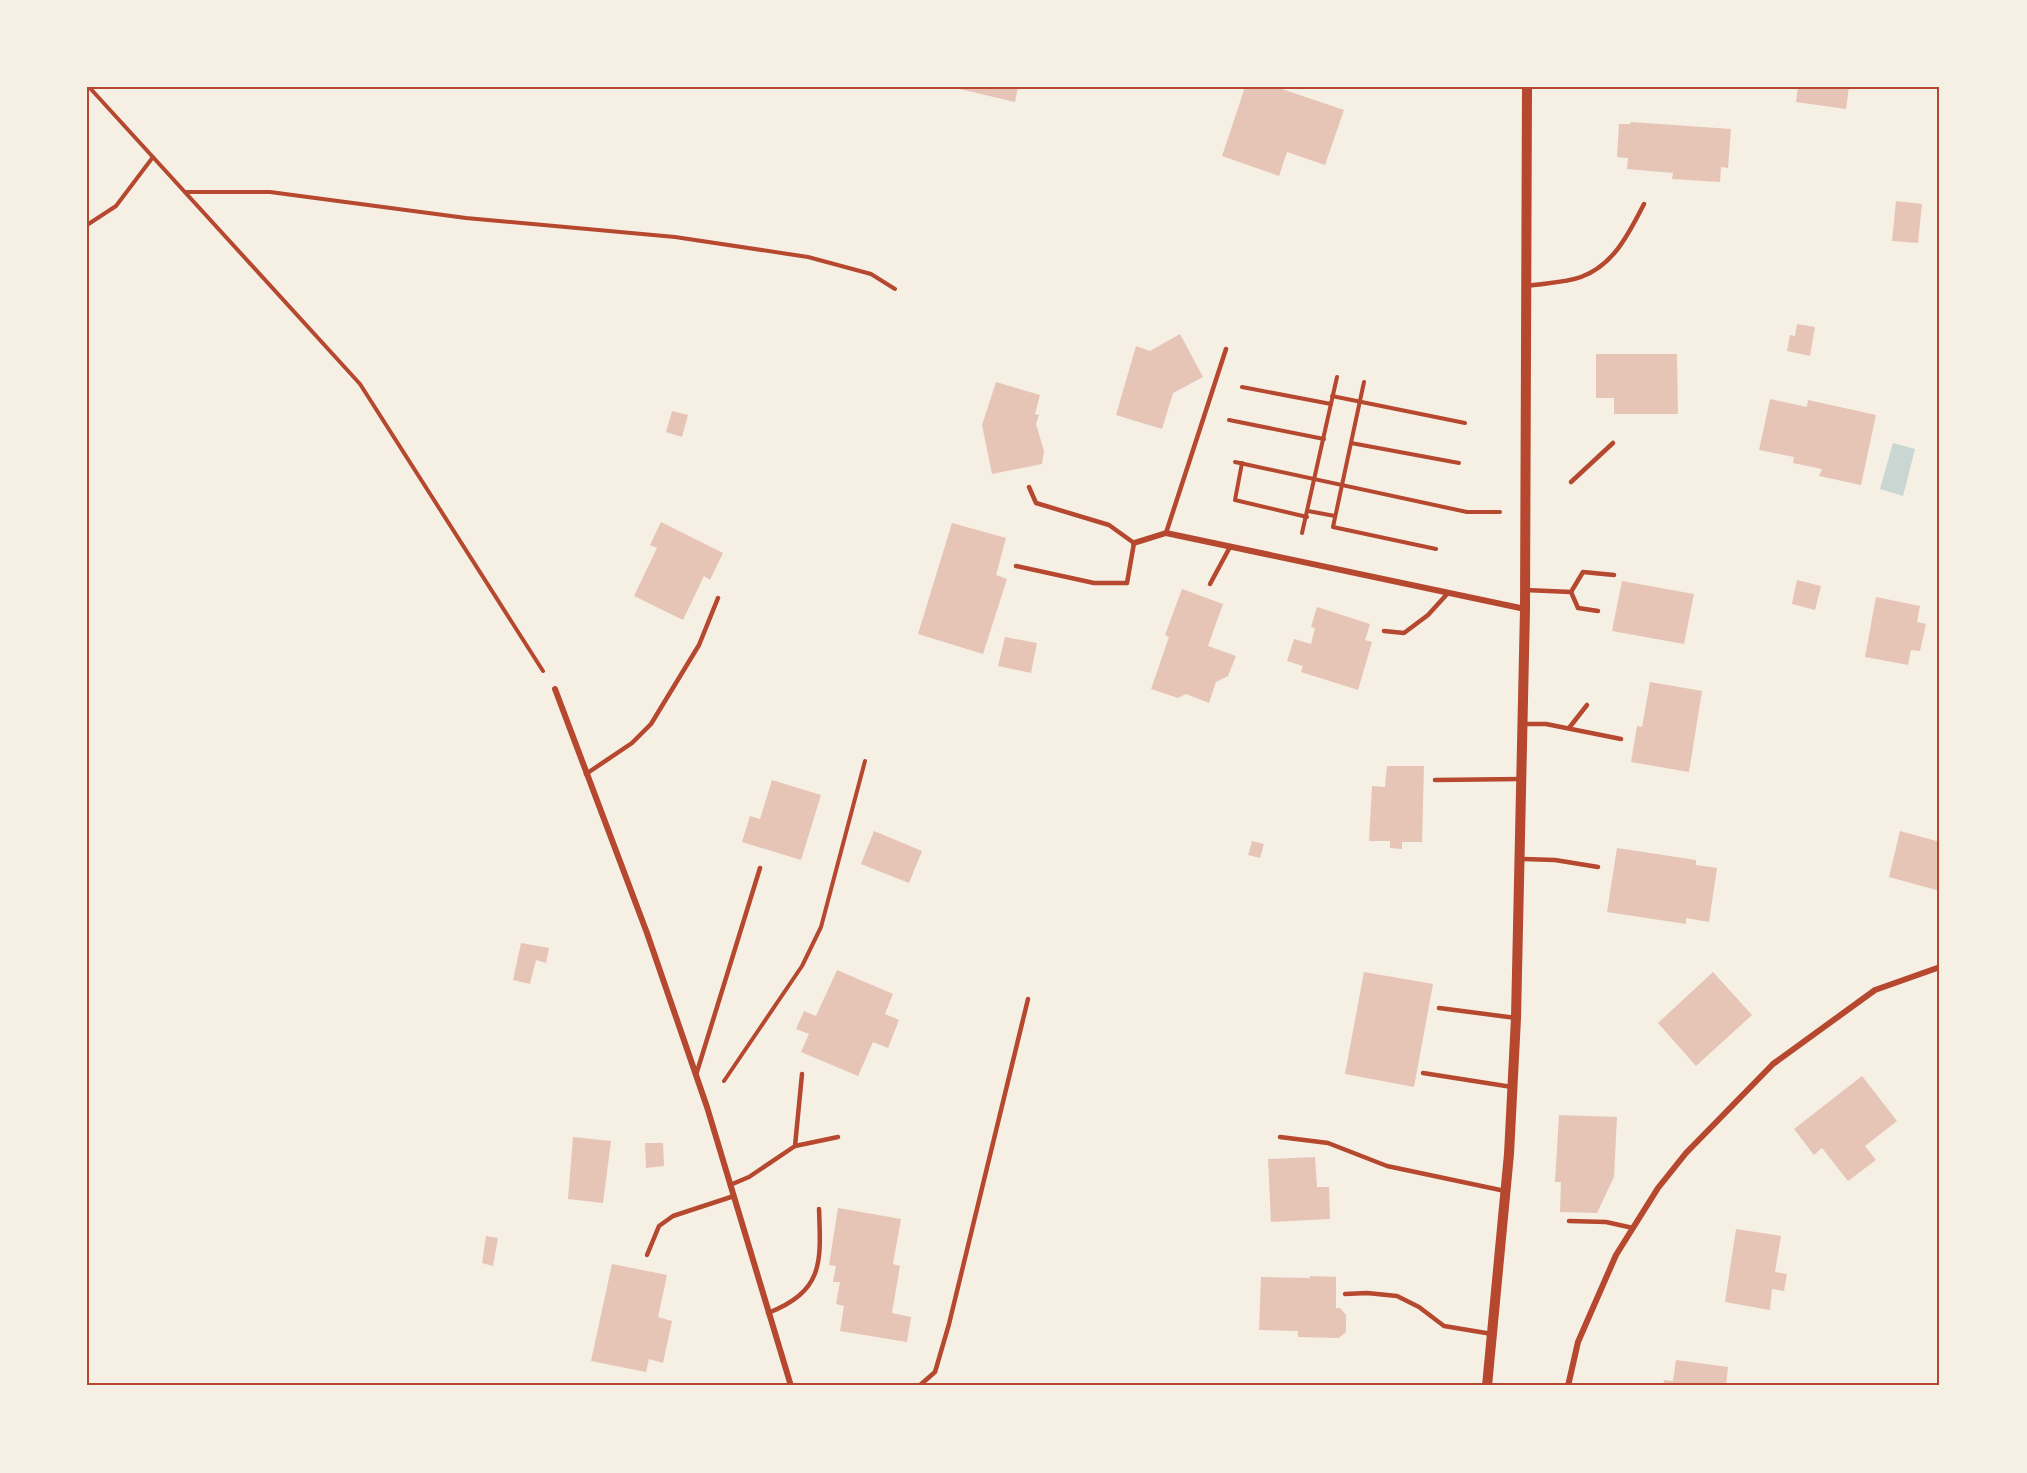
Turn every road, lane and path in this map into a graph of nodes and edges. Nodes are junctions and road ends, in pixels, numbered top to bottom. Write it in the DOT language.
graph roads {
  1 [pos="89,87"];
  2 [pos="1527,87"];
  3 [pos="153,157"];
  4 [pos="184,192"];
  5 [pos="1644,204"];
  6 [pos="87,225"];
  7 [pos="1526,286"];
  8 [pos="895,289"];
  9 [pos="1226,350"];
  10 [pos="1337,377"];
  11 [pos="1364,382"];
  12 [pos="1242,387"];
  13 [pos="1332,396"];
  14 [pos="1359,402"];
  15 [pos="1331,404"];
  16 [pos="1229,420"];
  17 [pos="1465,423"];
  18 [pos="1324,440"];
  19 [pos="1350,443"];
  20 [pos="1613,443"];
  21 [pos="1235,462"];
  22 [pos="1242,463"];
  23 [pos="1459,463"];
  24 [pos="1316,478"];
  25 [pos="1571,482"];
  26 [pos="1342,484"];
  27 [pos="1029,487"];
  28 [pos="1308,512"];
  29 [pos="1503,512"];
  30 [pos="1335,516"];
  31 [pos="1306,518"];
  32 [pos="1166,533"];
  33 [pos="1302,533"];
  34 [pos="1134,543"];
  35 [pos="1230,547"];
  36 [pos="1436,549"];
  37 [pos="1016,566"];
  38 [pos="1614,575"];
  39 [pos="1209,584"];
  40 [pos="1525,590"];
  41 [pos="1571,592"];
  42 [pos="1448,593"];
  43 [pos="718,598"];
  44 [pos="1526,609"];
  45 [pos="1598,610"];
  46 [pos="1383,630"];
  47 [pos="555,689"];
  48 [pos="1587,705"];
  49 [pos="1523,724"];
  50 [pos="1569,728"];
  51 [pos="1621,739"];
  52 [pos="865,761"];
  53 [pos="586,774"];
  54 [pos="1521,779"];
  55 [pos="1435,780"];
  56 [pos="1520,859"];
  57 [pos="1598,867"];
  58 [pos="760,868"];
  59 [pos="1940,967"];
  60 [pos="1028,999"];
  61 [pos="1439,1008"];
  62 [pos="1516,1018"];
  63 [pos="1423,1073"];
  64 [pos="802,1074"];
  65 [pos="696,1075"];
  66 [pos="1512,1087"];
  67 [pos="706,1107"];
  68 [pos="838,1137"];
  69 [pos="1280,1137"];
  70 [pos="795,1146"];
  71 [pos="730,1185"];
  72 [pos="1505,1191"];
  73 [pos="734,1196"];
  74 [pos="819,1209"];
  75 [pos="1569,1221"];
  76 [pos="1633,1228"];
  77 [pos="647,1255"];
  78 [pos="1346,1294"];
  79 [pos="768,1312"];
  80 [pos="1492,1334"];
  81 [pos="791,1386"];
  82 [pos="919,1386"];
  83 [pos="1487,1386"];
  84 [pos="1568,1386"];
  1 -- 3 [label="path"];
  2 -- 7 [label="street"];
  3 -- 4 [label="path"];
  3 -- 6 [label="path"];
  4 -- 8 [label="path"];
  4 -- 47 [label="path"];
  5 -- 7 [label="lane"];
  7 -- 40 [label="street"];
  9 -- 32 [label="lane"];
  10 -- 13 [label="path"];
  11 -- 14 [label="path"];
  12 -- 15 [label="path"];
  13 -- 14 [label="path"];
  13 -- 15 [label="path"];
  14 -- 17 [label="path"];
  14 -- 19 [label="path"];
  15 -- 18 [label="path"];
  16 -- 18 [label="path"];
  18 -- 24 [label="path"];
  19 -- 23 [label="path"];
  19 -- 26 [label="path"];
  20 -- 25 [label="lane"];
  21 -- 22 [label="path"];
  22 -- 24 [label="path"];
  22 -- 31 [label="path"];
  24 -- 26 [label="path"];
  24 -- 28 [label="path"];
  26 -- 29 [label="path"];
  26 -- 30 [label="path"];
  27 -- 34 [label="lane"];
  28 -- 30 [label="path"];
  28 -- 31 [label="path"];
  30 -- 36 [label="path"];
  31 -- 33 [label="path"];
  32 -- 34 [label="street"];
  32 -- 35 [label="street"];
  34 -- 37 [label="lane"];
  35 -- 39 [label="lane"];
  35 -- 42 [label="street"];
  38 -- 41 [label="lane"];
  40 -- 41 [label="lane"];
  40 -- 44 [label="street"];
  41 -- 45 [label="lane"];
  42 -- 44 [label="street"];
  42 -- 46 [label="lane"];
  43 -- 53 [label="lane"];
  44 -- 49 [label="street"];
  47 -- 53 [label="street"];
  48 -- 50 [label="lane"];
  49 -- 50 [label="lane"];
  49 -- 54 [label="street"];
  50 -- 51 [label="lane"];
  52 -- 67 [label="path"];
  53 -- 65 [label="street"];
  54 -- 55 [label="lane"];
  54 -- 56 [label="street"];
  56 -- 57 [label="lane"];
  56 -- 62 [label="street"];
  58 -- 65 [label="lane"];
  59 -- 76 [label="street"];
  60 -- 82 [label="lane"];
  61 -- 62 [label="lane"];
  62 -- 66 [label="street"];
  63 -- 66 [label="lane"];
  64 -- 70 [label="lane"];
  65 -- 67 [label="street"];
  66 -- 72 [label="street"];
  67 -- 71 [label="street"];
  68 -- 70 [label="lane"];
  69 -- 72 [label="lane"];
  70 -- 71 [label="lane"];
  71 -- 73 [label="street"];
  72 -- 80 [label="street"];
  73 -- 77 [label="lane"];
  73 -- 79 [label="street"];
  74 -- 79 [label="lane"];
  75 -- 76 [label="lane"];
  76 -- 84 [label="street"];
  78 -- 80 [label="lane"];
  79 -- 81 [label="street"];
  80 -- 83 [label="street"];
}
